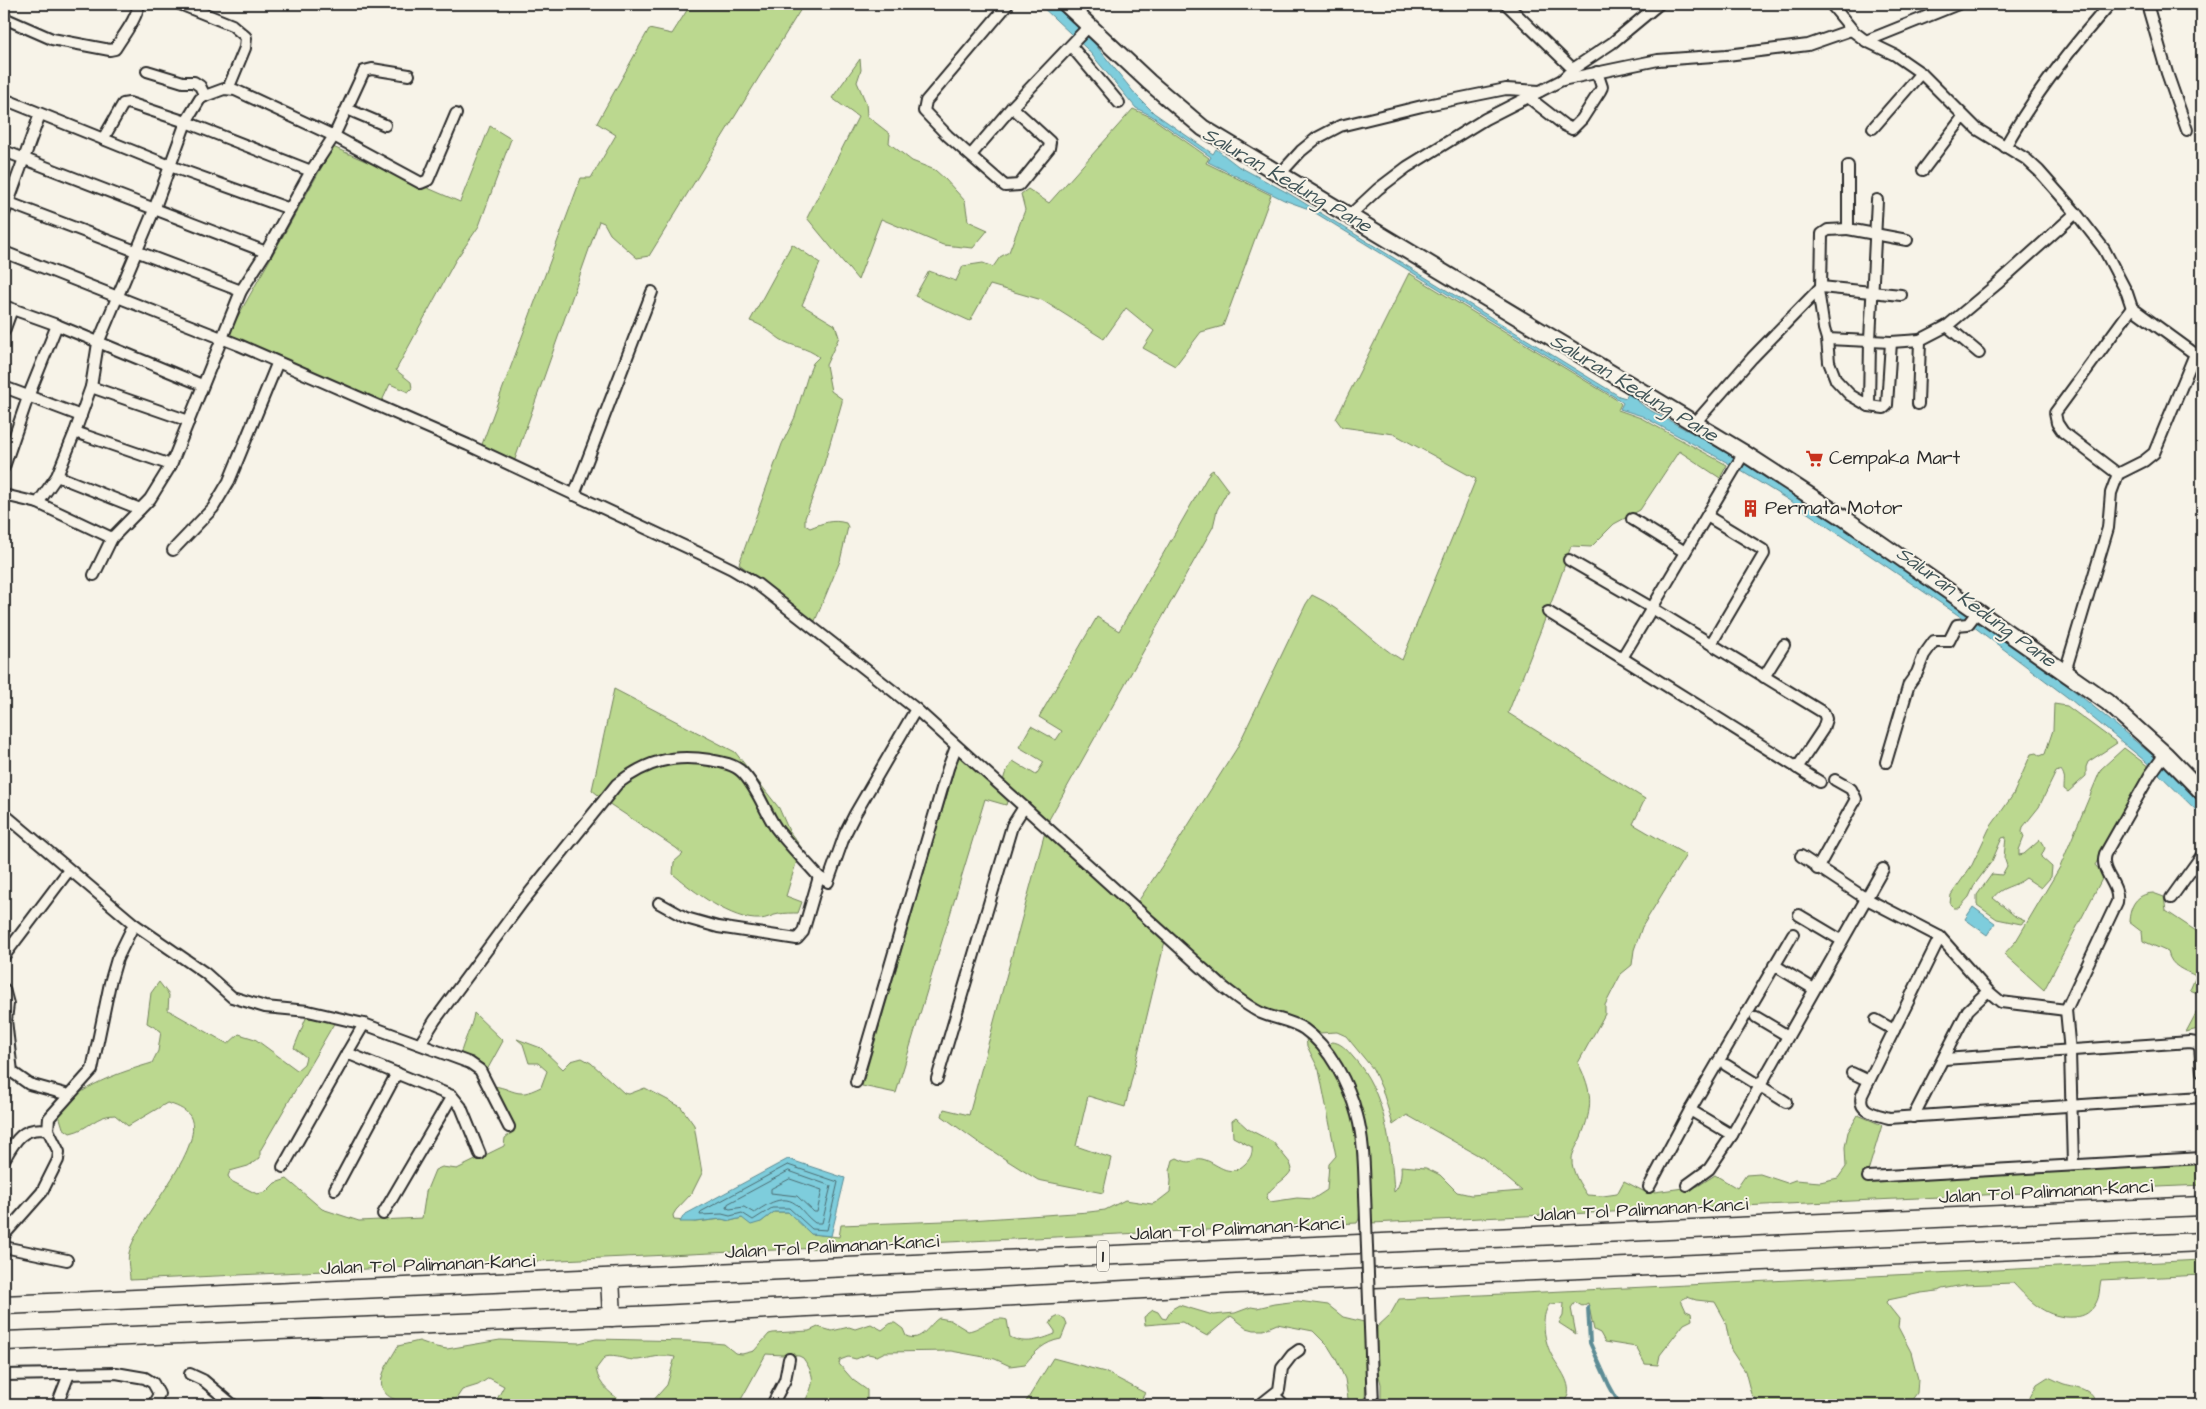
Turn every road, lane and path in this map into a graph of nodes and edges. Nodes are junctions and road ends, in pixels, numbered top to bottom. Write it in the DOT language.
graph roads {
  1 [pos="140,4"];
  2 [pos="180,4"];
  3 [pos="1008,4"];
  4 [pos="1066,4"];
  5 [pos="1506,4"];
  6 [pos="1831,4"];
  7 [pos="1958,4"];
  8 [pos="2110,4"];
  9 [pos="2147,4"];
  10 [pos="1652,6"];
  11 [pos="4,18"];
  12 [pos="1088,28"];
  13 [pos="1852,31"];
  14 [pos="1864,40"];
  15 [pos="1073,44"];
  16 [pos="1573,69"];
  17 [pos="147,71"];
  18 [pos="1596,72"];
  19 [pos="1921,73"];
  20 [pos="409,76"];
  21 [pos="1562,80"];
  22 [pos="228,89"];
  23 [pos="1541,91"];
  24 [pos="205,96"];
  25 [pos="1528,97"];
  26 [pos="4,99"];
  27 [pos="1119,103"];
  28 [pos="1012,108"];
  29 [pos="347,109"];
  30 [pos="40,114"];
  31 [pos="456,114"];
  32 [pos="1963,117"];
  33 [pos="186,122"];
  34 [pos="386,125"];
  35 [pos="1873,128"];
  36 [pos="2187,130"];
  37 [pos="334,136"];
  38 [pos="103,139"];
  39 [pos="2005,147"];
  40 [pos="4,151"];
  41 [pos="971,155"];
  42 [pos="24,159"];
  43 [pos="170,166"];
  44 [pos="1848,166"];
  45 [pos="311,170"];
  46 [pos="1923,170"];
  47 [pos="1280,174"];
  48 [pos="1877,200"];
  49 [pos="6,202"];
  50 [pos="290,209"];
  51 [pos="154,210"];
  52 [pos="2076,212"];
  53 [pos="4,214"];
  54 [pos="1349,216"];
  55 [pos="1848,229"];
  56 [pos="1876,236"];
  57 [pos="1907,240"];
  58 [pos="4,252"];
  59 [pos="136,252"];
  60 [pos="266,252"];
  61 [pos="1820,289"];
  62 [pos="241,291"];
  63 [pos="652,292"];
  64 [pos="1873,293"];
  65 [pos="1901,295"];
  66 [pos="117,298"];
  67 [pos="8,308"];
  68 [pos="2132,308"];
  69 [pos="57,325"];
  70 [pos="1947,326"];
  71 [pos="4,331"];
  72 [pos="222,339"];
  73 [pos="1827,339"];
  74 [pos="1870,340"];
  75 [pos="1920,340"];
  76 [pos="1891,342"];
  77 [pos="98,343"];
  78 [pos="1979,353"];
  79 [pos="2198,356"];
  80 [pos="277,364"];
  81 [pos="202,385"];
  82 [pos="4,387"];
  83 [pos="91,387"];
  84 [pos="28,397"];
  85 [pos="1918,404"];
  86 [pos="1869,406"];
  87 [pos="80,416"];
  88 [pos="189,421"];
  89 [pos="1694,423"];
  90 [pos="75,432"];
  91 [pos="1742,456"];
  92 [pos="171,465"];
  93 [pos="4,468"];
  94 [pos="2118,474"];
  95 [pos="57,476"];
  96 [pos="4,495"];
  97 [pos="574,495"];
  98 [pos="38,503"];
  99 [pos="140,509"];
  100 [pos="1707,516"];
  101 [pos="1632,519"];
  102 [pos="112,538"];
  103 [pos="173,550"];
  104 [pos="1685,552"];
  105 [pos="1569,560"];
  106 [pos="94,575"];
  107 [pos="1652,608"];
  108 [pos="1548,612"];
  109 [pos="1976,613"];
  110 [pos="1711,644"];
  111 [pos="1784,645"];
  112 [pos="1622,658"];
  113 [pos="2065,672"];
  114 [pos="1764,677"];
  115 [pos="916,709"];
  116 [pos="956,746"];
  117 [pos="2163,758"];
  118 [pos="1886,762"];
  119 [pos="1797,768"];
  120 [pos="1835,780"];
  121 [pos="1820,782"];
  122 [pos="2202,792"];
  123 [pos="1024,807"];
  124 [pos="4,814"];
  125 [pos="2202,855"];
  126 [pos="1801,856"];
  127 [pos="1817,868"];
  128 [pos="1883,869"];
  129 [pos="69,870"];
  130 [pos="819,877"];
  131 [pos="1865,898"];
  132 [pos="2171,898"];
  133 [pos="659,904"];
  134 [pos="1799,915"];
  135 [pos="134,924"];
  136 [pos="1793,934"];
  137 [pos="1940,937"];
  138 [pos="1841,940"];
  139 [pos="4,956"];
  140 [pos="1774,965"];
  141 [pos="4,989"];
  142 [pos="1814,990"];
  143 [pos="1988,991"];
  144 [pos="2066,1010"];
  145 [pos="1756,1016"];
  146 [pos="1876,1020"];
  147 [pos="364,1024"];
  148 [pos="1894,1030"];
  149 [pos="1788,1036"];
  150 [pos="420,1044"];
  151 [pos="2070,1052"];
  152 [pos="347,1053"];
  153 [pos="1944,1059"];
  154 [pos="1726,1065"];
  155 [pos="2202,1072"];
  156 [pos="397,1073"];
  157 [pos="1852,1073"];
  158 [pos="937,1079"];
  159 [pos="1869,1081"];
  160 [pos="856,1082"];
  161 [pos="1760,1086"];
  162 [pos="69,1094"];
  163 [pos="452,1096"];
  164 [pos="2202,1098"];
  165 [pos="1786,1102"];
  166 [pos="2070,1106"];
  167 [pos="1690,1110"];
  168 [pos="1912,1117"];
  169 [pos="509,1127"];
  170 [pos="48,1130"];
  171 [pos="1732,1135"];
  172 [pos="480,1154"];
  173 [pos="2202,1158"];
  174 [pos="4,1160"];
  175 [pos="2073,1164"];
  176 [pos="283,1167"];
  177 [pos="1868,1177"];
  178 [pos="1687,1184"];
  179 [pos="1649,1187"];
  180 [pos="335,1189"];
  181 [pos="2202,1206"];
  182 [pos="383,1214"];
  183 [pos="4,1235"];
  184 [pos="2202,1242"];
  185 [pos="4,1246"];
  186 [pos="67,1260"];
  187 [pos="610,1278"];
  188 [pos="4,1305"];
  189 [pos="612,1317"];
  190 [pos="4,1341"];
  191 [pos="1299,1350"];
  192 [pos="789,1359"];
  193 [pos="4,1374"];
  194 [pos="69,1374"];
  195 [pos="190,1374"];
  196 [pos="1274,1395"];
  197 [pos="57,1405"];
  198 [pos="154,1405"];
  199 [pos="233,1405"];
  200 [pos="310,1405"];
  201 [pos="320,1405"];
  202 [pos="772,1405"];
  203 [pos="1260,1405"];
  204 [pos="1284,1405"];
  205 [pos="1373,1405"];
  1 -- 11 [label="street"];
  2 -- 22 [label="street"];
  3 -- 41 [label="street"];
  4 -- 12 [label="main road"];
  5 -- 16 [label="street"];
  6 -- 13 [label="street"];
  7 -- 14 [label="street"];
  8 -- 39 [label="street"];
  9 -- 36 [label="street"];
  10 -- 16 [label="street"];
  12 -- 15 [label="street"];
  12 -- 47 [label="main road"];
  13 -- 14 [label="street"];
  13 -- 18 [label="street"];
  14 -- 19 [label="street"];
  15 -- 27 [label="street"];
  15 -- 28 [label="street"];
  16 -- 21 [label="street"];
  17 -- 24 [label="street"];
  18 -- 21 [label="street"];
  18 -- 25 [label="street"];
  19 -- 32 [label="street"];
  19 -- 35 [label="street"];
  20 -- 29 [label="street"];
  21 -- 23 [label="street"];
  22 -- 24 [label="street"];
  22 -- 37 [label="street"];
  23 -- 25 [label="street"];
  23 -- 47 [label="street"];
  24 -- 33 [label="street"];
  25 -- 54 [label="street"];
  26 -- 30 [label="street"];
  28 -- 41 [label="street"];
  28 -- 41 [label="street"];
  29 -- 34 [label="street"];
  29 -- 37 [label="street"];
  30 -- 38 [label="street"];
  30 -- 42 [label="street"];
  31 -- 37 [label="street"];
  32 -- 39 [label="street"];
  32 -- 46 [label="street"];
  33 -- 38 [label="street"];
  33 -- 43 [label="street"];
  33 -- 45 [label="street"];
  37 -- 45 [label="street"];
  38 -- 43 [label="street"];
  39 -- 52 [label="street"];
  40 -- 42 [label="street"];
  42 -- 49 [label="street"];
  42 -- 51 [label="street"];
  43 -- 50 [label="street"];
  43 -- 51 [label="street"];
  44 -- 55 [label="street"];
  45 -- 50 [label="street"];
  47 -- 54 [label="main road"];
  48 -- 56 [label="street"];
  49 -- 53 [label="street"];
  49 -- 59 [label="street"];
  50 -- 60 [label="street"];
  51 -- 59 [label="street"];
  51 -- 60 [label="street"];
  52 -- 68 [label="street"];
  52 -- 70 [label="street"];
  54 -- 89 [label="main road"];
  55 -- 56 [label="street"];
  55 -- 61 [label="street"];
  56 -- 57 [label="street"];
  56 -- 64 [label="street"];
  58 -- 66 [label="street"];
  59 -- 62 [label="street"];
  59 -- 66 [label="street"];
  60 -- 62 [label="street"];
  61 -- 64 [label="street"];
  61 -- 73 [label="street"];
  61 -- 89 [label="street"];
  62 -- 72 [label="street"];
  63 -- 97 [label="street"];
  64 -- 65 [label="street"];
  64 -- 74 [label="street"];
  66 -- 72 [label="street"];
  66 -- 77 [label="street"];
  67 -- 69 [label="street"];
  67 -- 71 [label="street"];
  68 -- 79 [label="street"];
  68 -- 94 [label="street"];
  69 -- 77 [label="street"];
  69 -- 84 [label="street"];
  70 -- 75 [label="street"];
  70 -- 78 [label="street"];
  72 -- 80 [label="street"];
  72 -- 81 [label="street"];
  73 -- 74 [label="street"];
  73 -- 86 [label="street"];
  74 -- 76 [label="street"];
  74 -- 86 [label="street"];
  75 -- 76 [label="street"];
  75 -- 85 [label="street"];
  76 -- 86 [label="street"];
  77 -- 81 [label="street"];
  77 -- 83 [label="street"];
  79 -- 94 [label="street"];
  80 -- 97 [label="street"];
  80 -- 103 [label="street"];
  81 -- 88 [label="street"];
  82 -- 84 [label="street"];
  83 -- 87 [label="street"];
  83 -- 88 [label="street"];
  84 -- 87 [label="street"];
  84 -- 93 [label="street"];
  87 -- 90 [label="street"];
  88 -- 92 [label="street"];
  89 -- 91 [label="main road"];
  90 -- 92 [label="street"];
  90 -- 95 [label="street"];
  91 -- 100 [label="street"];
  91 -- 109 [label="main road"];
  92 -- 99 [label="street"];
  94 -- 113 [label="street"];
  95 -- 98 [label="street"];
  95 -- 99 [label="street"];
  96 -- 98 [label="street"];
  97 -- 115 [label="street"];
  98 -- 102 [label="street"];
  99 -- 102 [label="street"];
  100 -- 104 [label="street"];
  100 -- 110 [label="street"];
  101 -- 104 [label="street"];
  102 -- 106 [label="street"];
  104 -- 107 [label="street"];
  105 -- 107 [label="street"];
  107 -- 110 [label="street"];
  107 -- 112 [label="street"];
  108 -- 112 [label="street"];
  109 -- 113 [label="main road"];
  109 -- 118 [label="street"];
  110 -- 114 [label="street"];
  111 -- 114 [label="street"];
  112 -- 119 [label="street"];
  113 -- 117 [label="main road"];
  114 -- 119 [label="street"];
  115 -- 116 [label="street"];
  115 -- 130 [label="street"];
  116 -- 123 [label="street"];
  116 -- 160 [label="street"];
  117 -- 122 [label="main road"];
  117 -- 144 [label="street"];
  119 -- 121 [label="street"];
  120 -- 127 [label="street"];
  123 -- 158 [label="street"];
  123 -- 205 [label="street, bridge"];
  124 -- 129 [label="street"];
  125 -- 132 [label="street"];
  126 -- 127 [label="street"];
  127 -- 131 [label="street"];
  128 -- 131 [label="street"];
  129 -- 135 [label="street"];
  129 -- 139 [label="street"];
  130 -- 133 [label="street"];
  130 -- 150 [label="street"];
  131 -- 137 [label="street"];
  131 -- 138 [label="street"];
  134 -- 138 [label="street"];
  135 -- 147 [label="street"];
  135 -- 162 [label="street"];
  136 -- 140 [label="street"];
  137 -- 143 [label="street"];
  137 -- 148 [label="street"];
  138 -- 142 [label="street"];
  140 -- 142 [label="street"];
  140 -- 167 [label="street"];
  141 -- 162 [label="street"];
  142 -- 149 [label="street"];
  143 -- 144 [label="street"];
  143 -- 153 [label="street"];
  144 -- 151 [label="street"];
  145 -- 149 [label="street"];
  146 -- 148 [label="street"];
  147 -- 150 [label="street"];
  147 -- 152 [label="street"];
  148 -- 159 [label="street"];
  149 -- 161 [label="street"];
  150 -- 169 [label="street"];
  151 -- 153 [label="street"];
  151 -- 155 [label="street"];
  151 -- 166 [label="street"];
  152 -- 156 [label="street"];
  152 -- 176 [label="street"];
  153 -- 168 [label="street"];
  154 -- 161 [label="street"];
  156 -- 163 [label="street"];
  156 -- 180 [label="street"];
  157 -- 159 [label="street"];
  159 -- 168 [label="street"];
  161 -- 165 [label="street"];
  161 -- 171 [label="street"];
  162 -- 170 [label="street"];
  163 -- 172 [label="street"];
  163 -- 182 [label="street"];
  164 -- 166 [label="street"];
  166 -- 168 [label="street"];
  166 -- 175 [label="street"];
  167 -- 171 [label="street"];
  167 -- 179 [label="street"];
  170 -- 174 [label="street"];
  170 -- 183 [label="street"];
  171 -- 178 [label="street"];
  173 -- 175 [label="street"];
  175 -- 177 [label="street"];
  181 -- 187 [label="highway, Jalan Tol Palimanan–Kanci / 1"];
  184 -- 189 [label="highway, 1"];
  185 -- 186 [label="street"];
  187 -- 188 [label="highway, Jalan Tol Palimanan–Kanci / 1"];
  187 -- 189 [label="highway"];
  189 -- 190 [label="highway, 1"];
  191 -- 196 [label="street"];
  192 -- 202 [label="street"];
  193 -- 194 [label="street"];
  194 -- 197 [label="street"];
  194 -- 198 [label="street"];
  195 -- 199 [label="street"];
  196 -- 203 [label="street"];
  196 -- 204 [label="street"];
  200 -- 201 [label="street"];
}
